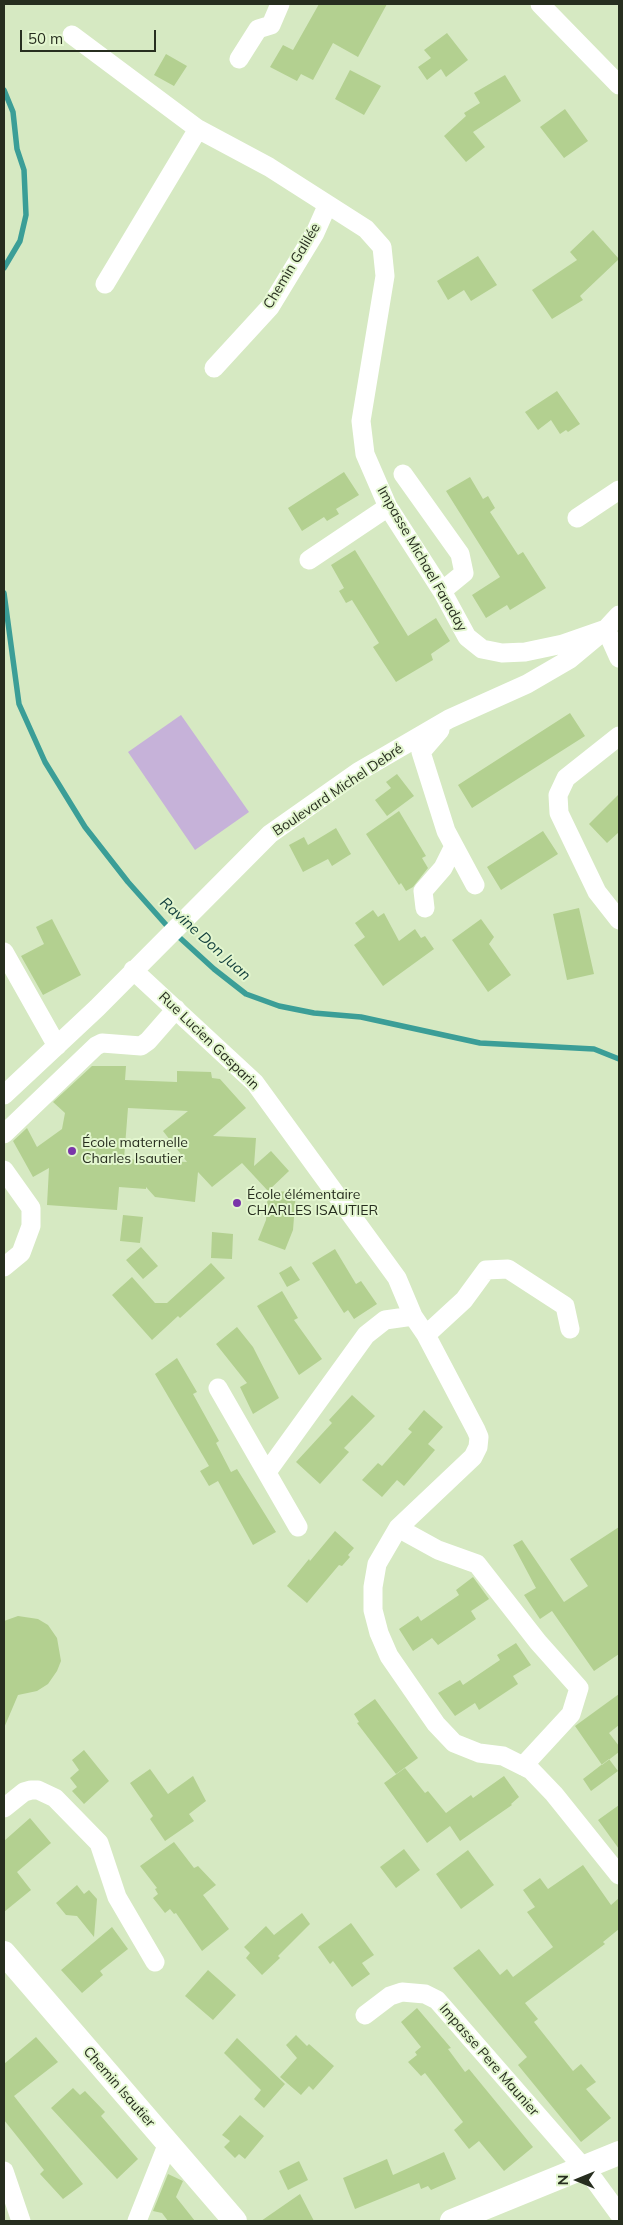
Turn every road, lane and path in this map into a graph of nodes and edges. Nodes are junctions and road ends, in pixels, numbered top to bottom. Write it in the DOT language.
graph roads {
  1 [pos="280,4"];
  2 [pos="540,4"];
  3 [pos="72,35"];
  4 [pos="239,59"];
  5 [pos="619,85"];
  6 [pos="198,129"];
  7 [pos="327,206"];
  8 [pos="105,284"];
  9 [pos="214,368"];
  10 [pos="403,474"];
  11 [pos="619,490"];
  12 [pos="388,507"];
  13 [pos="577,518"];
  14 [pos="309,560"];
  15 [pos="442,591"];
  16 [pos="619,615"];
  17 [pos="606,629"];
  18 [pos="619,658"];
  19 [pos="449,719"];
  20 [pos="619,736"];
  21 [pos="454,846"];
  22 [pos="475,886"];
  23 [pos="425,908"];
  24 [pos="619,920"];
  25 [pos="4,952"];
  26 [pos="133,970"];
  27 [pos="176,1009"];
  28 [pos="57,1046"];
  29 [pos="4,1095"];
  30 [pos="4,1134"];
  31 [pos="4,1170"];
  32 [pos="4,1267"];
  33 [pos="413,1316"];
  34 [pos="570,1329"];
  35 [pos="426,1335"];
  36 [pos="218,1388"];
  37 [pos="266,1472"];
  38 [pos="298,1527"];
  39 [pos="398,1528"];
  40 [pos="523,1766"];
  41 [pos="4,1808"];
  42 [pos="619,1875"];
  43 [pos="4,1953"];
  44 [pos="155,1962"];
  45 [pos="365,2015"];
  46 [pos="168,2144"];
  47 [pos="619,2154"];
  48 [pos="619,2170"];
  49 [pos="4,2171"];
  50 [pos="589,2175"];
  51 [pos="619,2214"];
  52 [pos="21,2221"];
  53 [pos="137,2221"];
  54 [pos="235,2221"];
  55 [pos="452,2221"];
  56 [pos="492,2221"];
  1 -- 4 [label="street"];
  2 -- 5 [label="street"];
  3 -- 6 [label="street"];
  6 -- 7 [label="street"];
  6 -- 8 [label="street"];
  7 -- 9 [label="street, Chemin Galilée"];
  7 -- 12 [label="street, Impasse Michael Faraday"];
  10 -- 15 [label="street"];
  11 -- 13 [label="street"];
  12 -- 14 [label="street"];
  12 -- 15 [label="street, Impasse Michael Faraday"];
  15 -- 17 [label="street, Impasse Michael Faraday"];
  16 -- 17 [label="street, Boulevard Michel Debré"];
  17 -- 18 [label="street"];
  17 -- 19 [label="street, Boulevard Michel Debré"];
  19 -- 21 [label="street"];
  19 -- 26 [label="street, Boulevard Michel Debré"];
  20 -- 24 [label="street"];
  21 -- 22 [label="street"];
  21 -- 23 [label="street"];
  25 -- 28 [label="street"];
  26 -- 27 [label="street, Rue Lucien Gasparin"];
  26 -- 28 [label="street, Boulevard Michel Debré"];
  27 -- 30 [label="street"];
  27 -- 33 [label="street, Rue Lucien Gasparin"];
  28 -- 29 [label="street, Boulevard Michel Debré"];
  31 -- 32 [label="street"];
  33 -- 35 [label="street, Rue Lucien Gasparin"];
  33 -- 37 [label="street"];
  34 -- 35 [label="street"];
  35 -- 39 [label="street, Rue Lucien Gasparin"];
  36 -- 37 [label="street"];
  37 -- 38 [label="street"];
  39 -- 40 [label="street, Rue Lucien Gasparin"];
  39 -- 40 [label="street"];
  40 -- 42 [label="street, Rue Lucien Gasparin"];
  41 -- 44 [label="street"];
  43 -- 46 [label="main road, Chemin Isautier"];
  45 -- 50 [label="street, Impasse Pere Maunier"];
  46 -- 53 [label="street"];
  46 -- 54 [label="main road, Chemin Isautier"];
  47 -- 50 [label="main road"];
  48 -- 50 [label="main road"];
  49 -- 52 [label="street"];
  50 -- 51 [label="street, Impasse Pere Maunier"];
  50 -- 55 [label="main road"];
  50 -- 56 [label="main road"];
}
